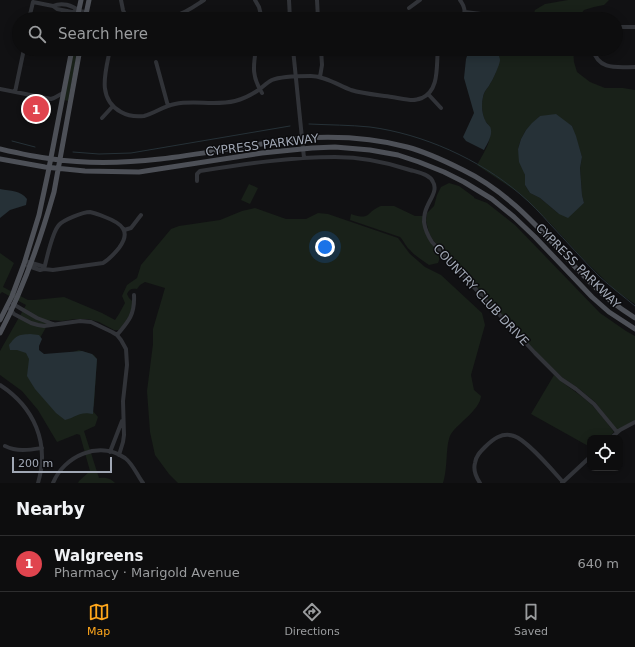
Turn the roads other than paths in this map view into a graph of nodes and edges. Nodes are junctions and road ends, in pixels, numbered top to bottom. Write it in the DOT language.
graph roads {
  1 [pos="82,0"];
  2 [pos="89,0"];
  3 [pos="121,0"];
  4 [pos="204,0"];
  5 [pos="255,0"];
  6 [pos="289,0"];
  7 [pos="318,0"];
  8 [pos="420,0"];
  9 [pos="460,0"];
  10 [pos="32,1"];
  11 [pos="409,8"];
  12 [pos="79,11"];
  13 [pos="30,12"];
  14 [pos="86,12"];
  15 [pos="124,12"];
  16 [pos="184,12"];
  17 [pos="260,12"];
  18 [pos="290,12"];
  19 [pos="318,12"];
  20 [pos="465,12"];
  21 [pos="623,27"];
  22 [pos="635,27"];
  23 [pos="23,56"];
  24 [pos="71,56"];
  25 [pos="79,56"];
  26 [pos="109,56"];
  27 [pos="255,56"];
  28 [pos="293,56"];
  29 [pos="321,56"];
  30 [pos="437,56"];
  31 [pos="595,56"];
  32 [pos="156,62"];
  33 [pos="635,67"];
  34 [pos="295,77"];
  35 [pos="320,77"];
  36 [pos="333,82"];
  37 [pos="331,88"];
  38 [pos="0,89"];
  39 [pos="261,91"];
  40 [pos="15,92"];
  41 [pos="63,93"];
  42 [pos="428,94"];
  43 [pos="113,106"];
  44 [pos="168,106"];
  45 [pos="441,108"];
  46 [pos="102,118"];
  47 [pos="301,138"];
  48 [pos="0,148"];
  49 [pos="303,148"];
  50 [pos="304,158"];
  51 [pos="0,159"];
  52 [pos="50,159"];
  53 [pos="59,160"];
  54 [pos="49,167"];
  55 [pos="58,168"];
  56 [pos="197,181"];
  57 [pos="142,215"];
  58 [pos="124,230"];
  59 [pos="25,262"];
  60 [pos="31,265"];
  61 [pos="44,269"];
  62 [pos="134,295"];
  63 [pos="10,306"];
  64 [pos="635,318"];
  65 [pos="0,320"];
  66 [pos="56,325"];
  67 [pos="635,329"];
  68 [pos="0,333"];
  69 [pos="117,335"];
  70 [pos="0,385"];
  71 [pos="123,419"];
  72 [pos="635,422"];
  73 [pos="617,432"];
  74 [pos="614,435"];
  75 [pos="5,446"];
  76 [pos="42,448"];
  77 [pos="110,452"];
  78 [pos="118,455"];
  79 [pos="587,460"];
  80 [pos="38,483"];
  81 [pos="53,483"];
  82 [pos="143,483"];
  83 [pos="480,483"];
  84 [pos="563,483"];
  1 -- 12 [label="main road"];
  2 -- 14 [label="main road"];
  3 -- 15 [label="street"];
  4 -- 16 [label="street"];
  5 -- 17 [label="street"];
  6 -- 18 [label="street"];
  7 -- 19 [label="street"];
  8 -- 11 [label="street"];
  9 -- 20 [label="street"];
  10 -- 12 [label="street"];
  10 -- 13 [label="street"];
  12 -- 14 [label="street"];
  21 -- 22 [label="street"];
  23 -- 40 [label="street"];
  24 -- 41 [label="main road"];
  25 -- 53 [label="main road"];
  26 -- 43 [label="street"];
  27 -- 39 [label="street"];
  28 -- 34 [label="street"];
  29 -- 35 [label="street"];
  30 -- 42 [label="street"];
  31 -- 33 [label="street"];
  32 -- 44 [label="street"];
  34 -- 35 [label="street"];
  34 -- 39 [label="street"];
  34 -- 47 [label="street"];
  35 -- 36 [label="street"];
  36 -- 37 [label="street"];
  36 -- 42 [label="street"];
  38 -- 40 [label="street"];
  39 -- 44 [label="street"];
  40 -- 41 [label="street"];
  41 -- 52 [label="main road"];
  42 -- 45 [label="street"];
  43 -- 44 [label="street"];
  43 -- 46 [label="street"];
  47 -- 49 [label="street"];
  47 -- 53 [label="main road, CYPRESS PARKWAY"];
  47 -- 64 [label="main road, CYPRESS PARKWAY"];
  48 -- 52 [label="main road, CYPRESS PARKWAY"];
  49 -- 50 [label="street"];
  49 -- 55 [label="main road, CYPRESS PARKWAY"];
  49 -- 67 [label="main road, CYPRESS PARKWAY"];
  50 -- 56 [label="street, COUNTRY CLUB DRIVE"];
  50 -- 73 [label="street, COUNTRY CLUB DRIVE"];
  51 -- 54 [label="main road, CYPRESS PARKWAY"];
  52 -- 53 [label="main road, CYPRESS PARKWAY"];
  52 -- 54 [label="main road"];
  53 -- 55 [label="main road"];
  54 -- 55 [label="main road, CYPRESS PARKWAY"];
  54 -- 59 [label="main road"];
  55 -- 60 [label="main road"];
  57 -- 58 [label="street"];
  58 -- 61 [label="street"];
  58 -- 61 [label="street"];
  59 -- 60 [label="street"];
  59 -- 63 [label="main road"];
  60 -- 61 [label="street"];
  60 -- 63 [label="main road"];
  62 -- 69 [label="street"];
  63 -- 65 [label="main road"];
  63 -- 66 [label="street"];
  63 -- 66 [label="street"];
  63 -- 68 [label="main road"];
  66 -- 69 [label="street"];
  69 -- 71 [label="street"];
  70 -- 76 [label="street"];
  71 -- 77 [label="street"];
  71 -- 78 [label="street"];
  72 -- 73 [label="street"];
  73 -- 74 [label="street"];
  75 -- 76 [label="street"];
  76 -- 80 [label="street"];
  77 -- 78 [label="street"];
  77 -- 81 [label="street"];
  78 -- 82 [label="street"];
  79 -- 84 [label="street"];
  83 -- 84 [label="street"];
}
